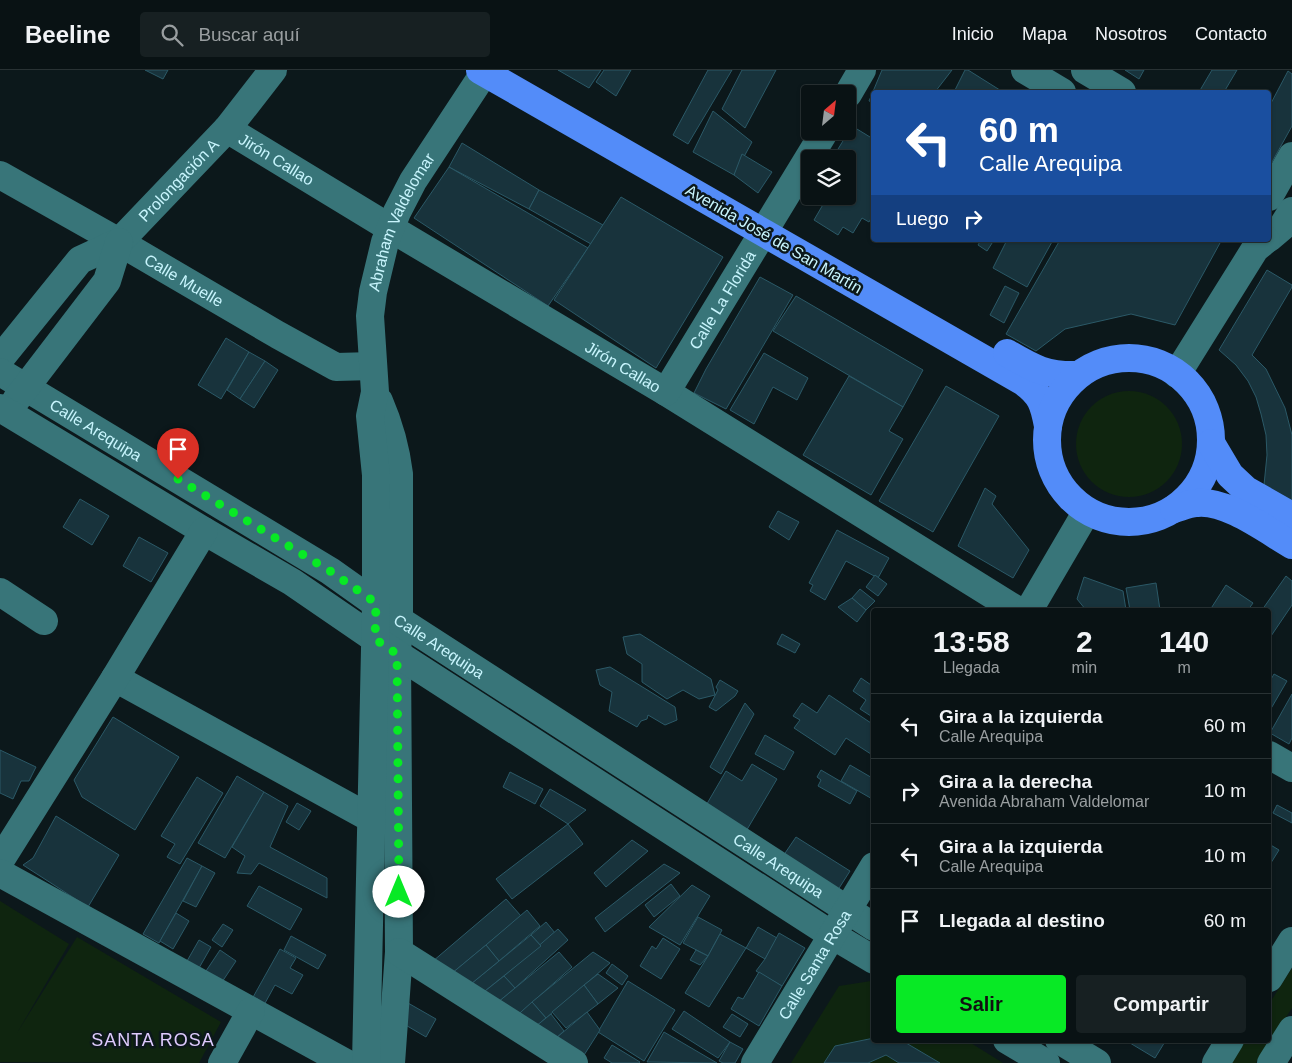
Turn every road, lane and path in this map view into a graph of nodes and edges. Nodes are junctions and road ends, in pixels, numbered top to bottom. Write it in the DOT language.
graph roads {
  1 [pos="273,70"];
  2 [pos="516,70"];
  3 [pos="862,70"];
  4 [pos="1025,70"];
  5 [pos="1085,70"];
  6 [pos="483,71"];
  7 [pos="853,85"];
  8 [pos="1059,90"];
  9 [pos="1119,90"];
  10 [pos="227,129"];
  11 [pos="820,140"];
  12 [pos="1292,156"];
  13 [pos="0,176"];
  14 [pos="1276,191"];
  15 [pos="768,225"];
  16 [pos="390,228"];
  17 [pos="118,242"];
  18 [pos="1266,242"];
  19 [pos="0,359"];
  20 [pos="0,372"];
  21 [pos="1177,374"];
  22 [pos="1078,375"];
  23 [pos="374,379"];
  24 [pos="26,388"];
  25 [pos="666,392"];
  26 [pos="2,413"];
  27 [pos="1048,426"];
  28 [pos="1211,443"];
  29 [pos="1174,509"];
  30 [pos="1087,511"];
  31 [pos="1292,516"];
  32 [pos="204,532"];
  33 [pos="1292,545"];
  34 [pos="0,592"];
  35 [pos="376,603"];
  36 [pos="1014,608"];
  37 [pos="1030,608"];
  38 [pos="399,620"];
  39 [pos="44,621"];
  40 [pos="386,646"];
  41 [pos="115,678"];
  42 [pos="1271,756"];
  43 [pos="1292,768"];
  44 [pos="370,818"];
  45 [pos="0,861"];
  46 [pos="871,871"];
  47 [pos="0,873"];
  48 [pos="847,910"];
  49 [pos="871,925"];
  50 [pos="832,935"];
  51 [pos="1292,941"];
  52 [pos="399,952"];
  53 [pos="871,958"];
  54 [pos="1271,975"];
  55 [pos="251,1011"];
  56 [pos="1292,1030"];
  57 [pos="1013,1043"];
  58 [pos="1064,1043"];
  59 [pos="1228,1043"];
  60 [pos="222,1063"];
  61 [pos="346,1063"];
  62 [pos="366,1063"];
  63 [pos="391,1063"];
  64 [pos="574,1063"];
  65 [pos="755,1063"];
  66 [pos="1046,1063"];
  67 [pos="1097,1063"];
  68 [pos="1216,1063"];
  69 [pos="1271,1063"];
  1 -- 10 [label="street, Prolongación A"];
  2 -- 15 [label="main road, Avenida José de San Martín"];
  3 -- 7 [label="street"];
  4 -- 8 [label="street"];
  5 -- 9 [label="street"];
  6 -- 15 [label="main road, Avenida José de San Martín"];
  6 -- 16 [label="street, Abraham Valdelomar"];
  10 -- 16 [label="street, Jirón Callao"];
  10 -- 17 [label="street, Prolongación A"];
  11 -- 15 [label="street, Calle La Florida"];
  12 -- 14 [label="street"];
  13 -- 17 [label="street, Calle Muelle"];
  15 -- 22 [label="main road, Avenida José de San Martín"];
  15 -- 25 [label="street, Calle La Florida"];
  15 -- 27 [label="main road, Avenida José de San Martín"];
  16 -- 23 [label="street, Abraham Valdelomar"];
  16 -- 25 [label="street, Jirón Callao"];
  17 -- 19 [label="street, Prolongación A"];
  17 -- 23 [label="street, Calle Muelle"];
  17 -- 24 [label="street, Prolongación A"];
  18 -- 21 [label="street"];
  20 -- 24 [label="street, Calle Arequipa"];
  21 -- 22 [label="main road"];
  21 -- 28 [label="main road"];
  22 -- 27 [label="main road"];
  23 -- 35 [label="street, Abraham Valdelomar"];
  23 -- 38 [label="street, Abraham Valdelomar"];
  24 -- 26 [label="street, Prolongación A"];
  24 -- 35 [label="street, Calle Arequipa"];
  25 -- 36 [label="street, Jirón Callao"];
  26 -- 32 [label="street, Calle Arequipa"];
  27 -- 30 [label="main road"];
  28 -- 29 [label="main road"];
  28 -- 31 [label="main road"];
  29 -- 30 [label="main road"];
  29 -- 33 [label="main road"];
  30 -- 37 [label="street"];
  32 -- 40 [label="street, Calle Arequipa"];
  32 -- 41 [label="street"];
  34 -- 39 [label="street"];
  35 -- 38 [label="street, Calle Arequipa"];
  35 -- 40 [label="street, Abraham Valdelomar"];
  38 -- 40 [label="street, Abraham Valdelomar"];
  38 -- 48 [label="street, Calle Arequipa"];
  40 -- 44 [label="street"];
  40 -- 50 [label="street, Calle Arequipa"];
  40 -- 52 [label="street"];
  41 -- 44 [label="street"];
  41 -- 45 [label="street"];
  42 -- 43 [label="street"];
  44 -- 62 [label="street"];
  46 -- 48 [label="street, Calle Santa Rosa"];
  47 -- 55 [label="street"];
  48 -- 49 [label="street, Calle Arequipa"];
  48 -- 50 [label="street, Calle Santa Rosa"];
  50 -- 53 [label="street, Calle Arequipa"];
  50 -- 65 [label="street, Calle Santa Rosa"];
  51 -- 54 [label="street"];
  52 -- 63 [label="street"];
  52 -- 64 [label="street"];
  55 -- 60 [label="street"];
  55 -- 61 [label="street"];
  56 -- 69 [label="street"];
  57 -- 66 [label="street"];
  58 -- 67 [label="street"];
  59 -- 68 [label="street"];
}
